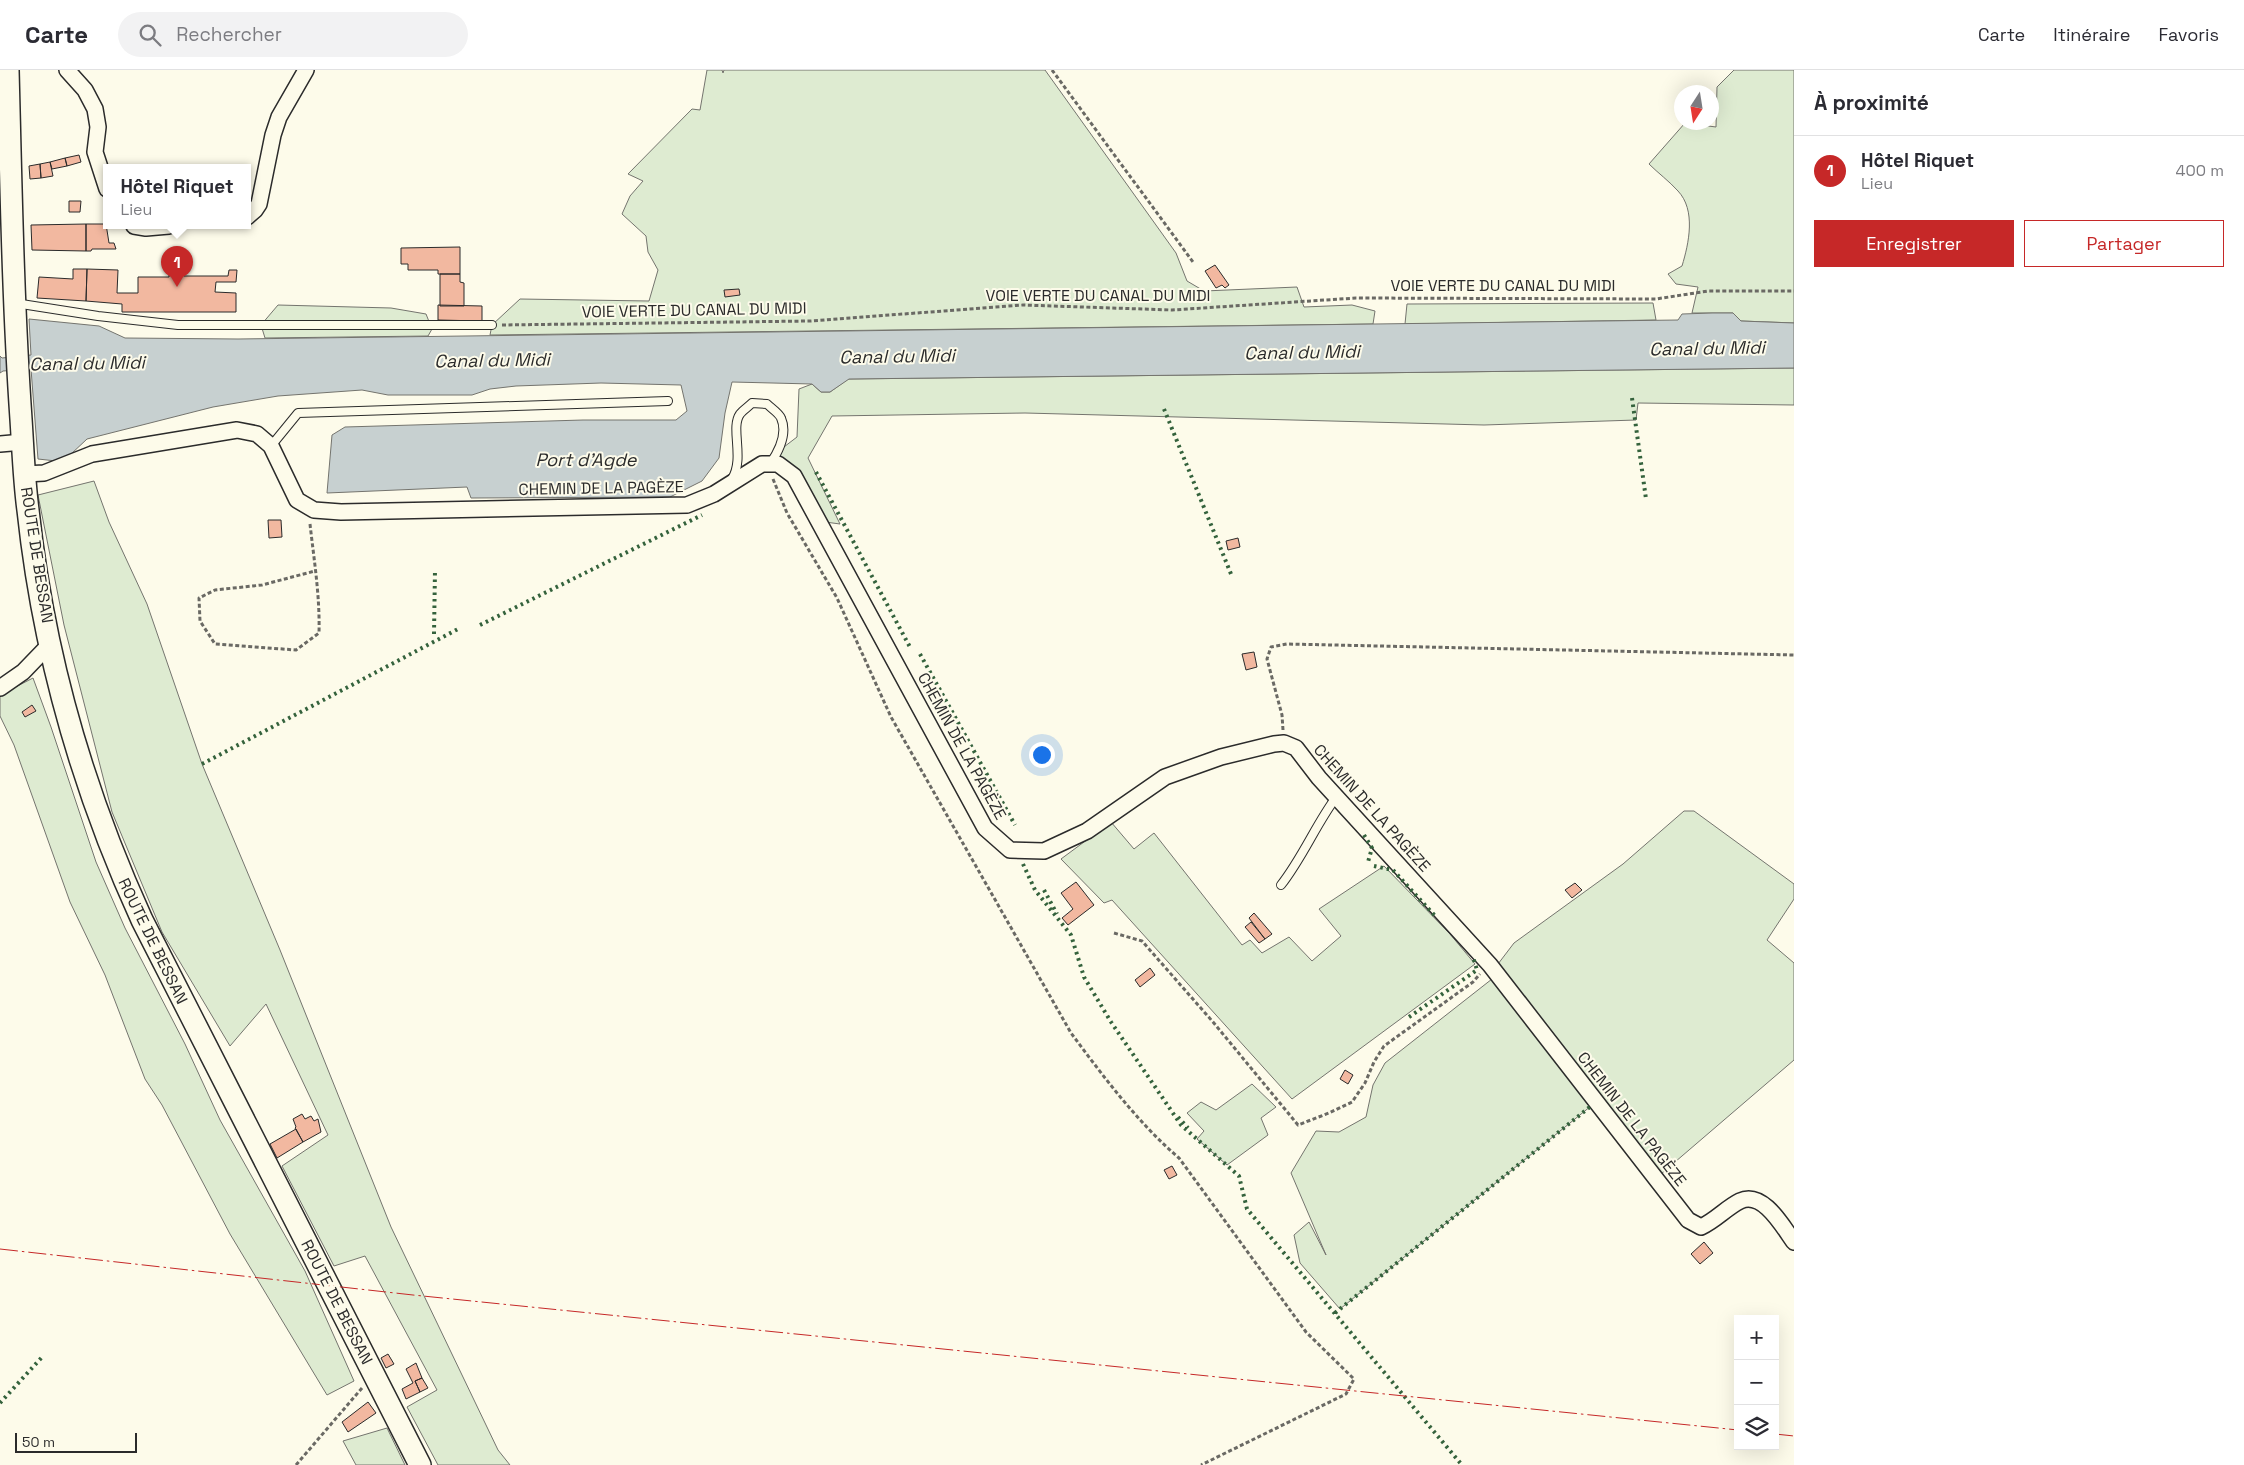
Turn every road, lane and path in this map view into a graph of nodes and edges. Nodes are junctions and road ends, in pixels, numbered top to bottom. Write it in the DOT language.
graph roads {
  1 [pos="8,70"];
  2 [pos="67,70"];
  3 [pos="306,70"];
  4 [pos="1052,70"];
  5 [pos="103,177"];
  6 [pos="251,213"];
  7 [pos="1193,262"];
  8 [pos="1794,291"];
  9 [pos="15,303"];
  10 [pos="492,325"];
  11 [pos="668,401"];
  12 [pos="23,442"];
  13 [pos="0,444"];
  14 [pos="271,446"];
  15 [pos="770,464"];
  16 [pos="25,474"];
  17 [pos="729,485"];
  18 [pos="308,506"];
  19 [pos="316,571"];
  20 [pos="52,650"];
  21 [pos="1794,655"];
  22 [pos="0,688"];
  23 [pos="1284,743"];
  24 [pos="1336,796"];
  25 [pos="1281,885"];
  26 [pos="1114,933"];
  27 [pos="1490,965"];
  28 [pos="1794,1242"];
  29 [pos="374,1374"];
  30 [pos="296,1465"];
  31 [pos="420,1465"];
  32 [pos="1201,1465"];
  1 -- 9 [label="main road, ROUTE DE BESSAN"];
  2 -- 5 [label="street"];
  3 -- 6 [label="street"];
  4 -- 7 [label="path"];
  8 -- 10 [label="path, VOIE VERTE DU CANAL DU MIDI"];
  9 -- 10 [label="lane"];
  9 -- 12 [label="main road, ROUTE DE BESSAN"];
  11 -- 14 [label="lane"];
  12 -- 13 [label="street"];
  12 -- 16 [label="main road, ROUTE DE BESSAN"];
  14 -- 16 [label="street"];
  14 -- 18 [label="street"];
  15 -- 17 [label="street, CHEMIN DE LA PAGÈZE"];
  15 -- 17 [label="lane"];
  15 -- 23 [label="street, CHEMIN DE LA PAGÈZE"];
  15 -- 32 [label="path"];
  16 -- 20 [label="main road, ROUTE DE BESSAN"];
  17 -- 18 [label="street, CHEMIN DE LA PAGÈZE"];
  18 -- 19 [label="path"];
  19 -- 19 [label="path"];
  20 -- 22 [label="street"];
  20 -- 29 [label="main road, ROUTE DE BESSAN"];
  21 -- 23 [label="path"];
  23 -- 24 [label="street, CHEMIN DE LA PAGÈZE"];
  24 -- 25 [label="lane"];
  24 -- 27 [label="street, CHEMIN DE LA PAGÈZE"];
  26 -- 27 [label="path"];
  27 -- 28 [label="street, CHEMIN DE LA PAGÈZE"];
  29 -- 30 [label="path"];
  29 -- 31 [label="main road, ROUTE DE BESSAN"];
}
